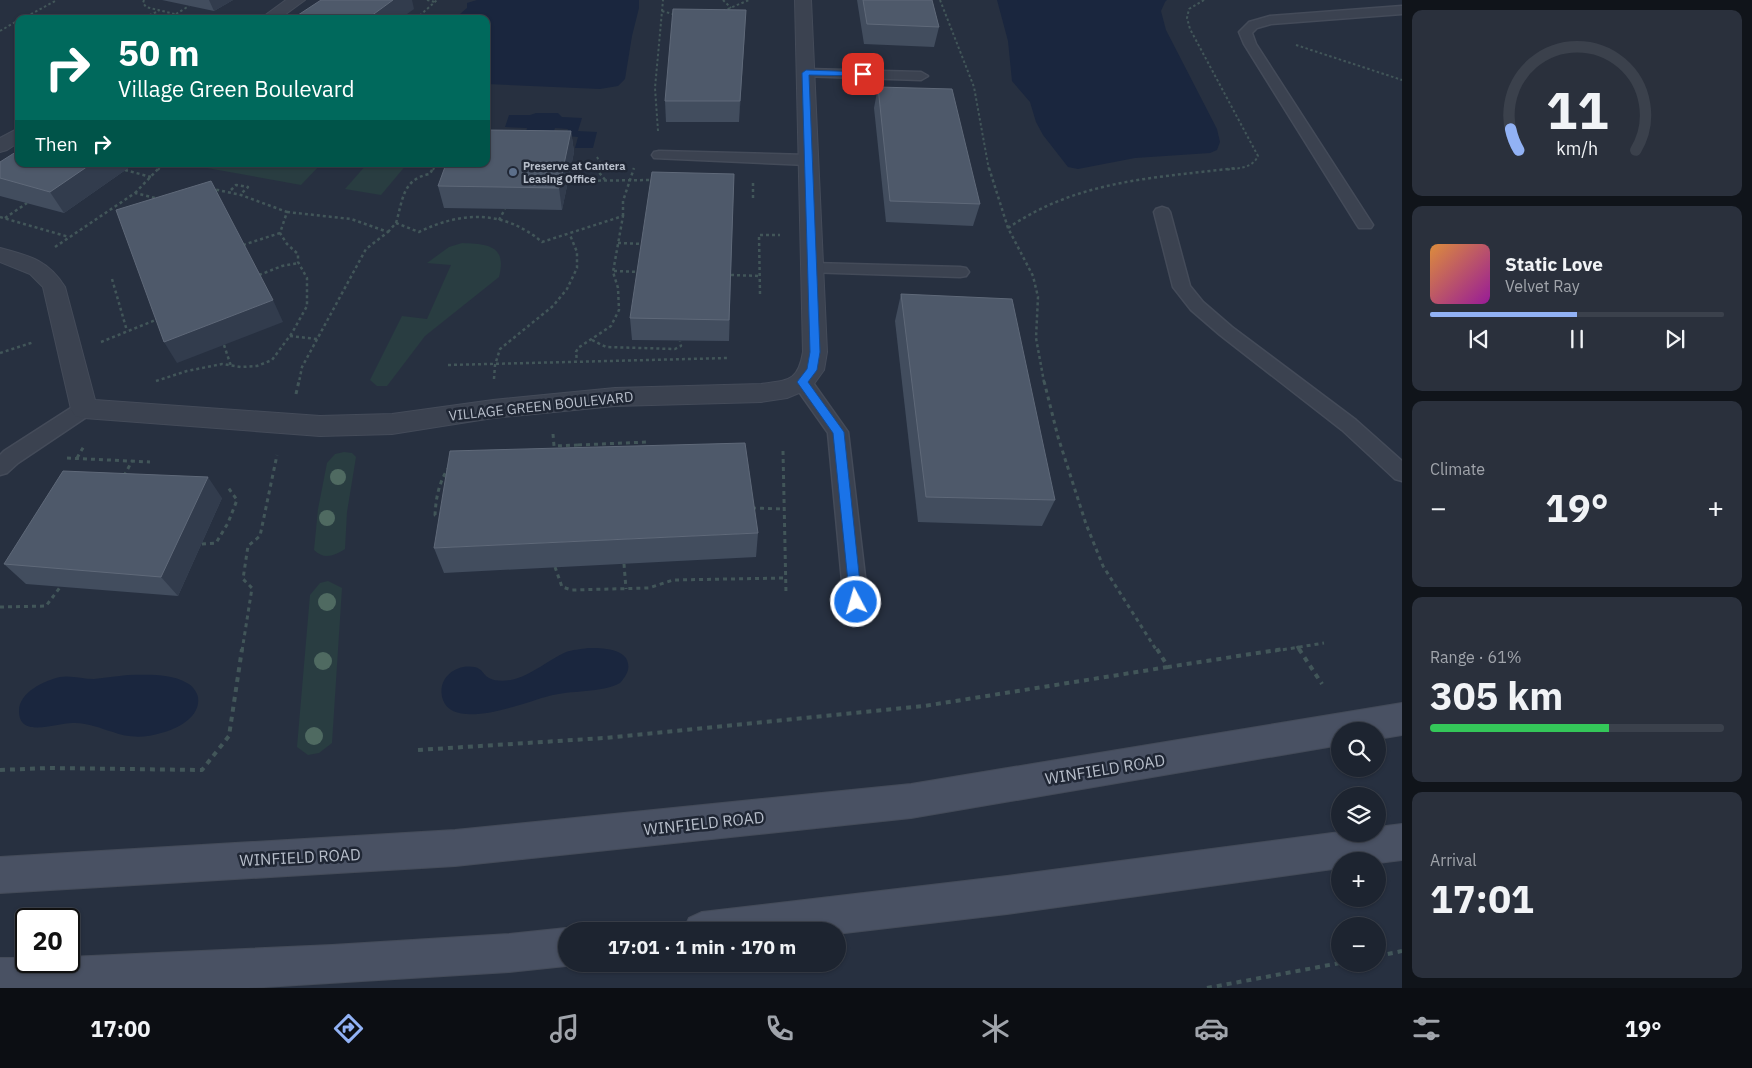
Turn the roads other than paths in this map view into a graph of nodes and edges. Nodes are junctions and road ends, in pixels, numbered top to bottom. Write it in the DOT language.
graph roads {
  1 [pos="297,0"];
  2 [pos="803,0"];
  3 [pos="1402,10"];
  4 [pos="274,15"];
  5 [pos="806,73"];
  6 [pos="921,76"];
  7 [pos="15,137"];
  8 [pos="0,146"];
  9 [pos="659,155"];
  10 [pos="808,160"];
  11 [pos="1162,212"];
  12 [pos="1365,225"];
  13 [pos="0,255"];
  14 [pos="812,268"];
  15 [pos="960,272"];
  16 [pos="802,382"];
  17 [pos="84,409"];
  18 [pos="0,467"];
  19 [pos="1402,473"];
  20 [pos="856,602"];
  21 [pos="1402,719"];
  22 [pos="1402,842"];
  23 [pos="0,875"];
  24 [pos="778,922"];
  25 [pos="558,948"];
  26 [pos="329,976"];
  27 [pos="0,978"];
  28 [pos="233,978"];
  1 -- 4 [label="street"];
  2 -- 5 [label="street"];
  3 -- 12 [label="lane"];
  5 -- 6 [label="lane"];
  5 -- 10 [label="street"];
  7 -- 8 [label="street"];
  9 -- 10 [label="lane"];
  10 -- 14 [label="street"];
  11 -- 19 [label="lane"];
  13 -- 17 [label="street"];
  14 -- 15 [label="lane"];
  14 -- 16 [label="street"];
  16 -- 17 [label="street, VILLAGE GREEN BOULEVARD"];
  16 -- 20 [label="lane"];
  17 -- 18 [label="lane"];
  21 -- 23 [label="main road, WINFIELD ROAD"];
  22 -- 24 [label="main road"];
  25 -- 26 [label="main road"];
  26 -- 28 [label="main road"];
  27 -- 28 [label="main road"];
}
